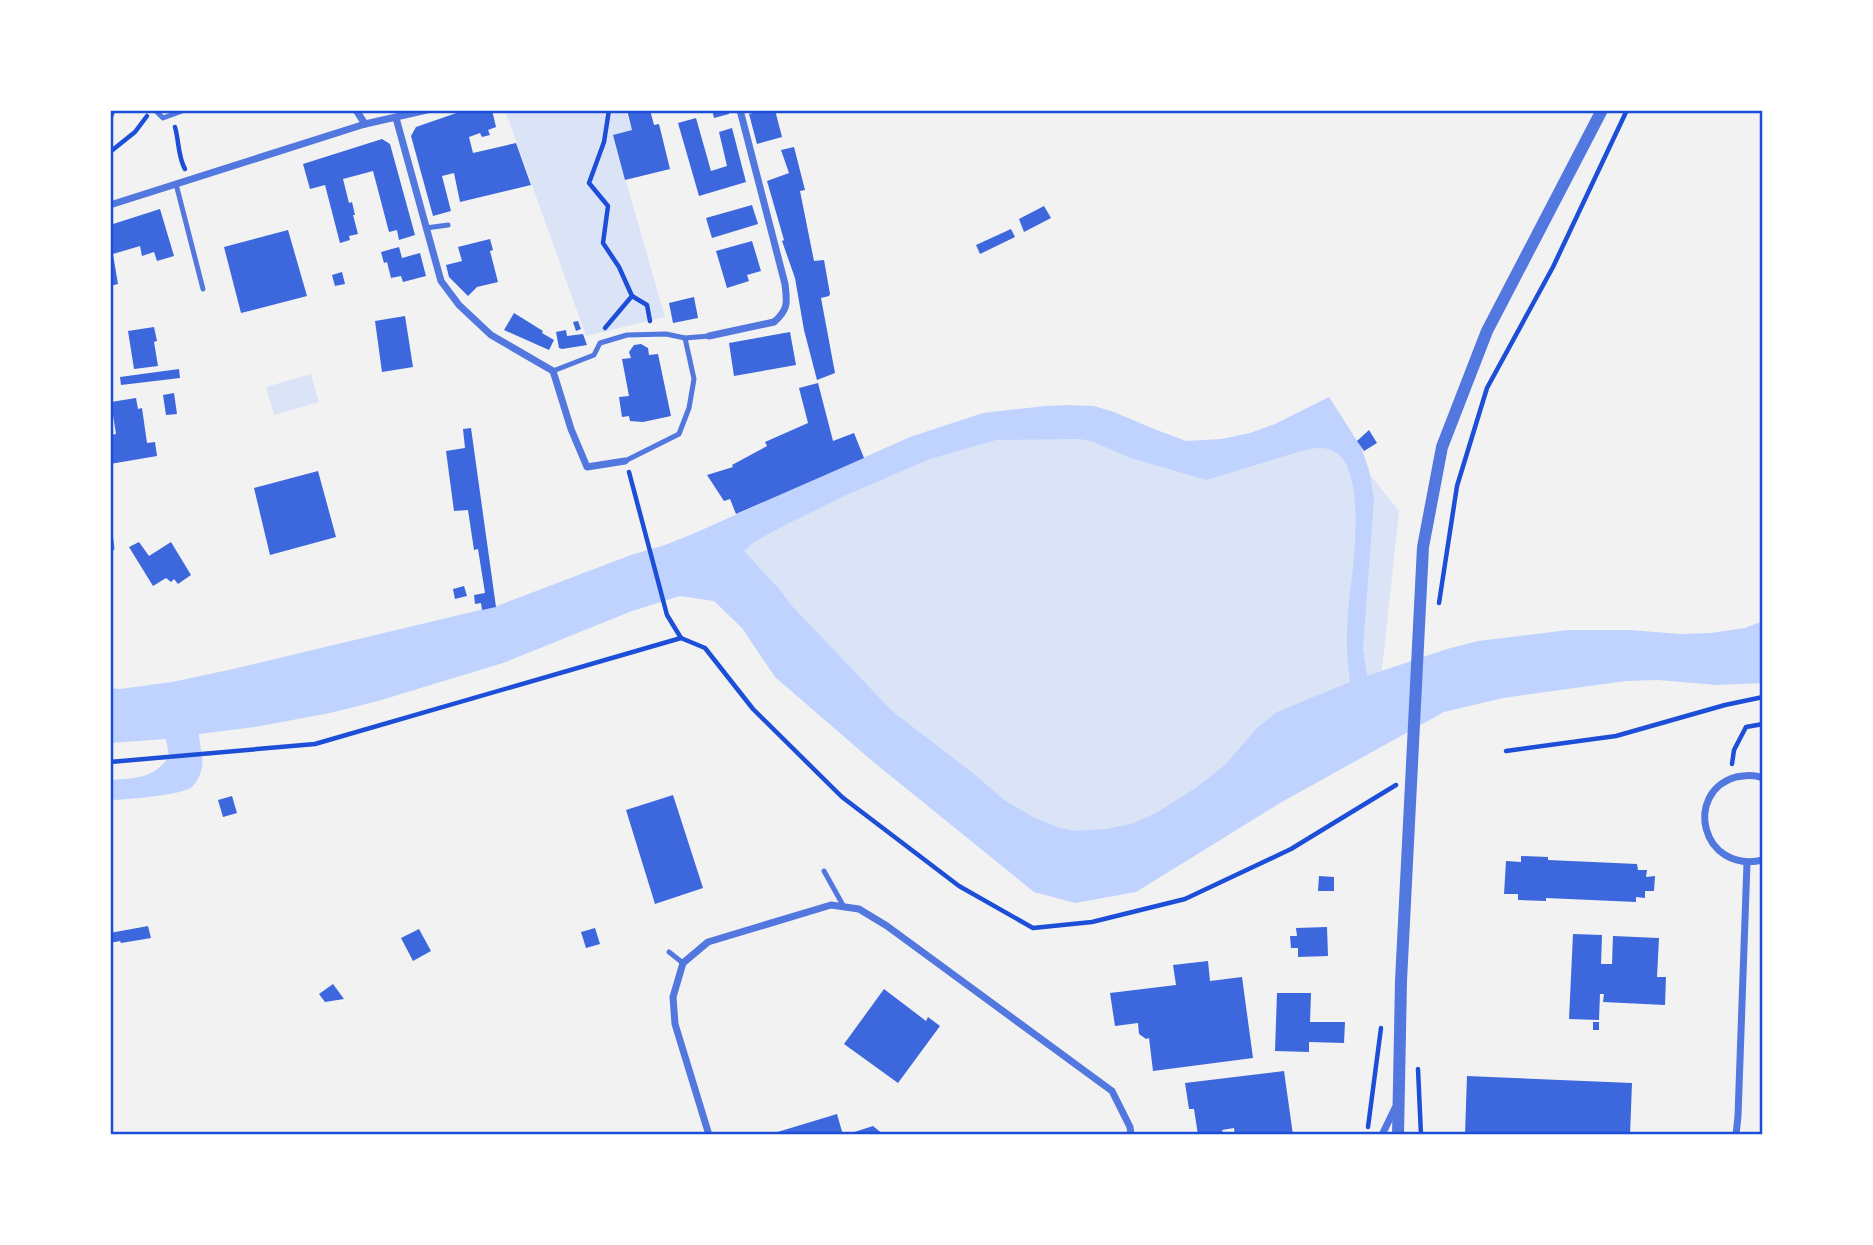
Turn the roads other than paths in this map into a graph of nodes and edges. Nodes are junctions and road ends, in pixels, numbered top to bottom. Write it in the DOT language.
graph roads {
  1 [pos="153,110"];
  2 [pos="185,110"];
  3 [pos="356,110"];
  4 [pos="740,110"];
  5 [pos="1602,110"];
  6 [pos="425,111"];
  7 [pos="396,118"];
  8 [pos="365,124"];
  9 [pos="176,184"];
  10 [pos="110,205"];
  11 [pos="448,225"];
  12 [pos="426,228"];
  13 [pos="203,289"];
  14 [pos="709,336"];
  15 [pos="685,338"];
  16 [pos="553,370"];
  17 [pos="625,461"];
  18 [pos="110,533"];
  19 [pos="112,548"];
  20 [pos="1763,778"];
  21 [pos="1763,860"];
  22 [pos="1747,863"];
  23 [pos="824,871"];
  24 [pos="844,907"];
  25 [pos="669,951"];
  26 [pos="683,963"];
  27 [pos="1399,1101"];
  28 [pos="709,1135"];
  29 [pos="1131,1135"];
  30 [pos="1382,1135"];
  31 [pos="1398,1135"];
  32 [pos="1736,1135"];
  1 -- 2 [label="lane"];
  3 -- 8 [label="street"];
  4 -- 14 [label="street"];
  5 -- 27 [label="street"];
  6 -- 7 [label="street"];
  7 -- 8 [label="street"];
  7 -- 12 [label="street"];
  8 -- 9 [label="street"];
  9 -- 10 [label="street"];
  9 -- 13 [label="lane"];
  11 -- 12 [label="lane"];
  12 -- 16 [label="street"];
  14 -- 15 [label="lane"];
  15 -- 16 [label="lane"];
  15 -- 17 [label="lane"];
  16 -- 17 [label="street"];
  18 -- 19 [label="lane"];
  20 -- 22 [label="street"];
  21 -- 22 [label="street"];
  22 -- 32 [label="street"];
  23 -- 24 [label="lane"];
  24 -- 26 [label="street"];
  24 -- 29 [label="street"];
  25 -- 26 [label="lane"];
  26 -- 28 [label="street"];
  27 -- 30 [label="street"];
  27 -- 31 [label="street"];
}
